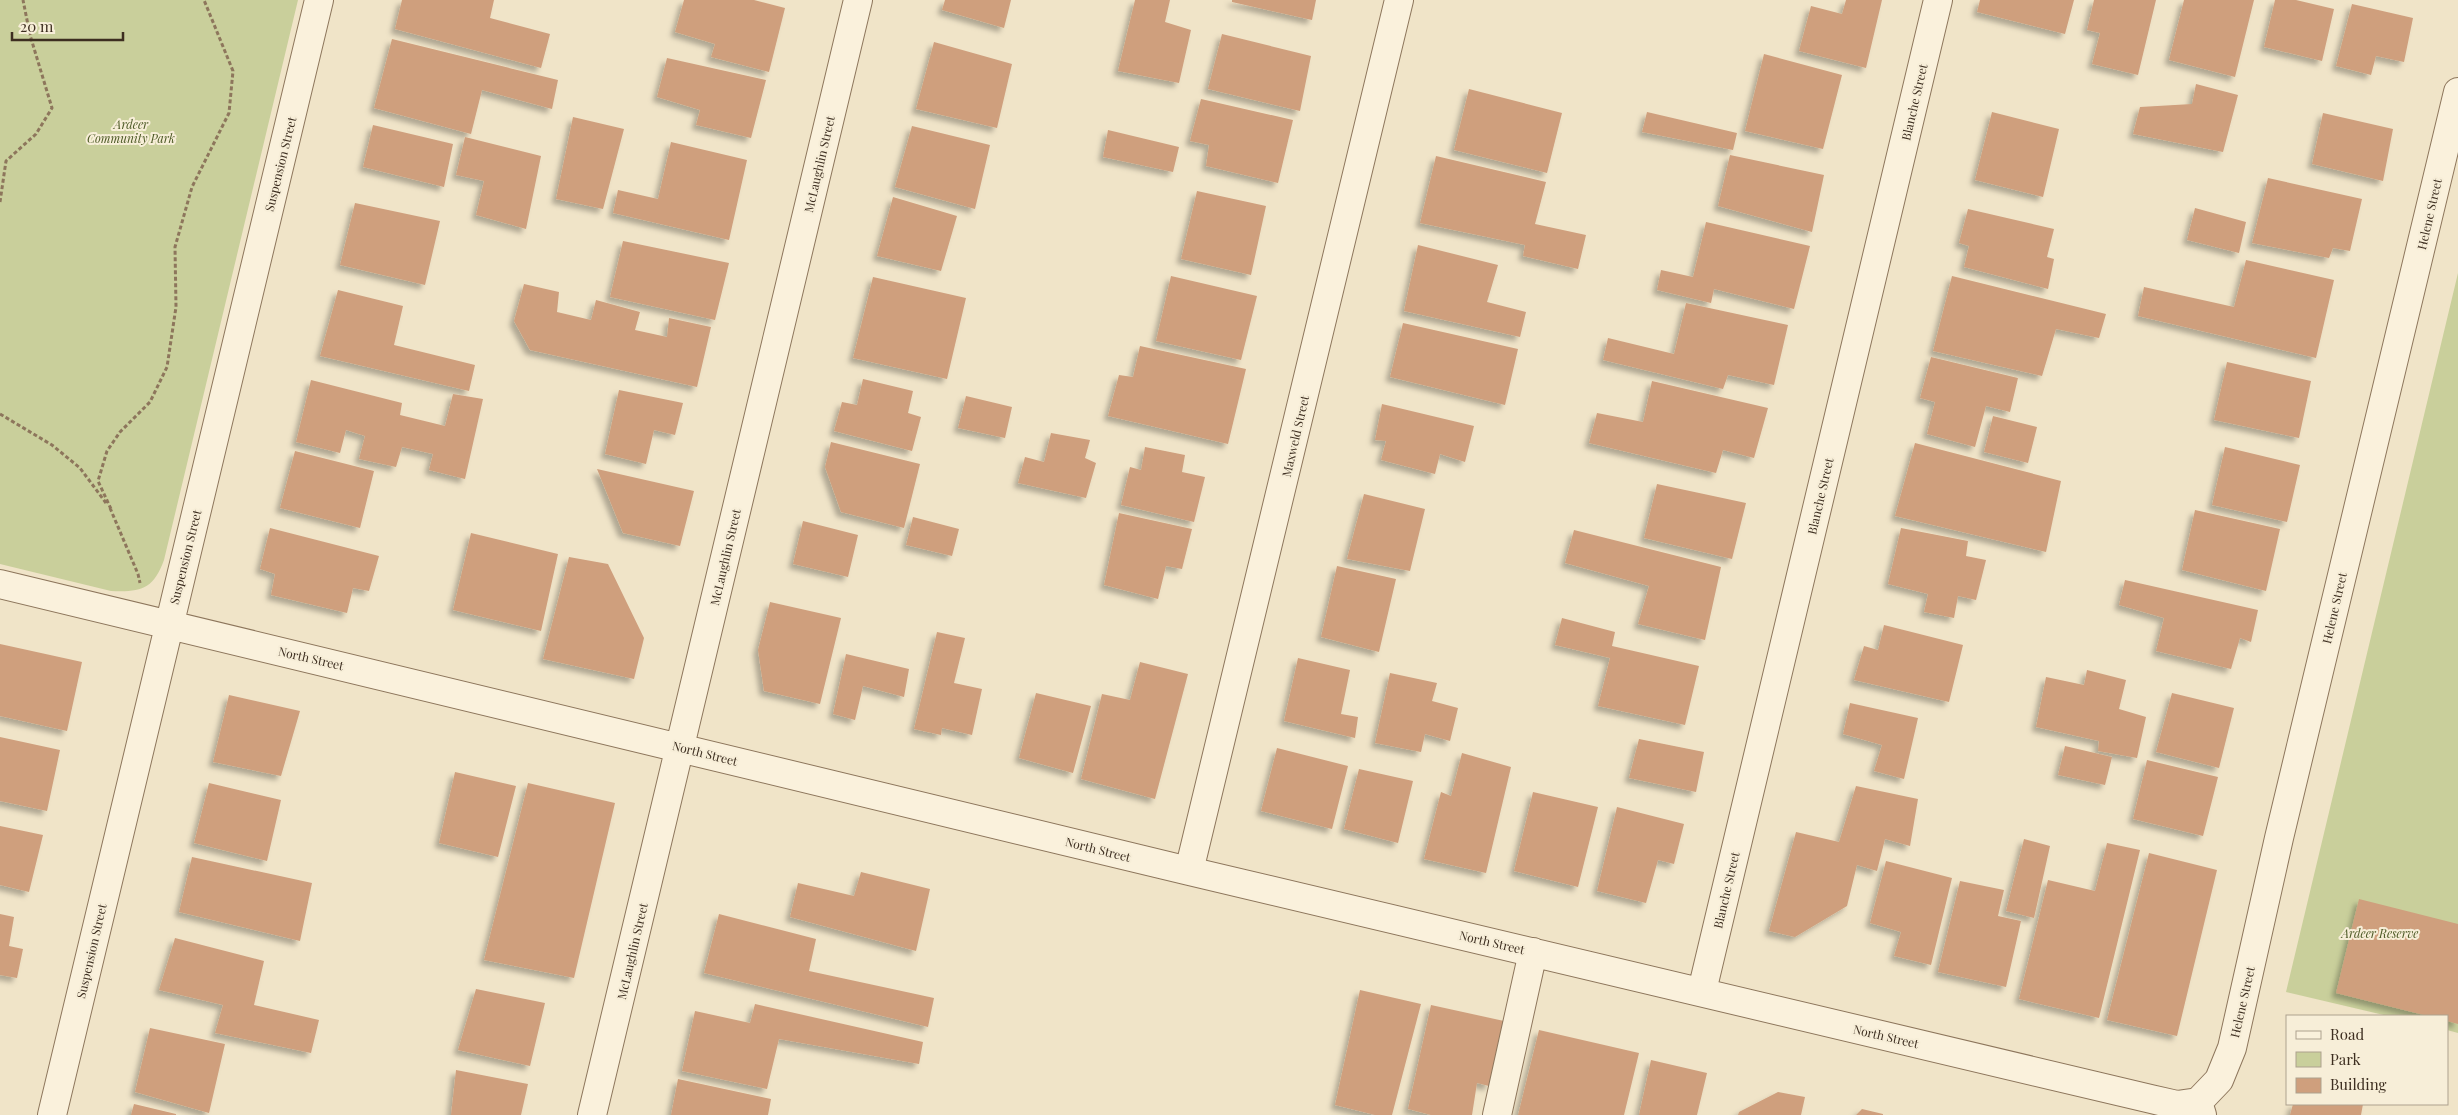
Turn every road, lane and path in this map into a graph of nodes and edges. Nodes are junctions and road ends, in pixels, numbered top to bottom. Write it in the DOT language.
graph roads {
  1 [pos="23,0"];
  2 [pos="204,0"];
  3 [pos="319,0"];
  4 [pos="858,0"];
  5 [pos="1399,0"];
  6 [pos="1938,0"];
  7 [pos="2458,92"];
  8 [pos="0,202"];
  9 [pos="0,414"];
  10 [pos="111,509"];
  11 [pos="0,584"];
  12 [pos="135,616"];
  13 [pos="169,625"];
  14 [pos="681,747"];
  15 [pos="1189,871"];
  16 [pos="1533,952"];
  17 [pos="1702,992"];
  18 [pos="2200,1108"];
  19 [pos="52,1115"];
  20 [pos="592,1115"];
  21 [pos="1497,1115"];
  1 -- 8 [label="path"];
  2 -- 10 [label="path"];
  3 -- 13 [label="street, Suspension Street"];
  4 -- 14 [label="street, McLaughlin Street"];
  5 -- 15 [label="street, Maxweld Street"];
  6 -- 17 [label="street, Blanche Street"];
  7 -- 18 [label="street, Helene Street"];
  9 -- 10 [label="path"];
  10 -- 12 [label="path"];
  11 -- 12 [label="street, North Street"];
  12 -- 13 [label="street, North Street"];
  13 -- 14 [label="street, North Street"];
  13 -- 19 [label="street, Suspension Street"];
  14 -- 15 [label="street, North Street"];
  14 -- 20 [label="street, McLaughlin Street"];
  15 -- 16 [label="street, North Street"];
  16 -- 17 [label="street, North Street"];
  16 -- 21 [label="street"];
  17 -- 18 [label="street, North Street"];
}
